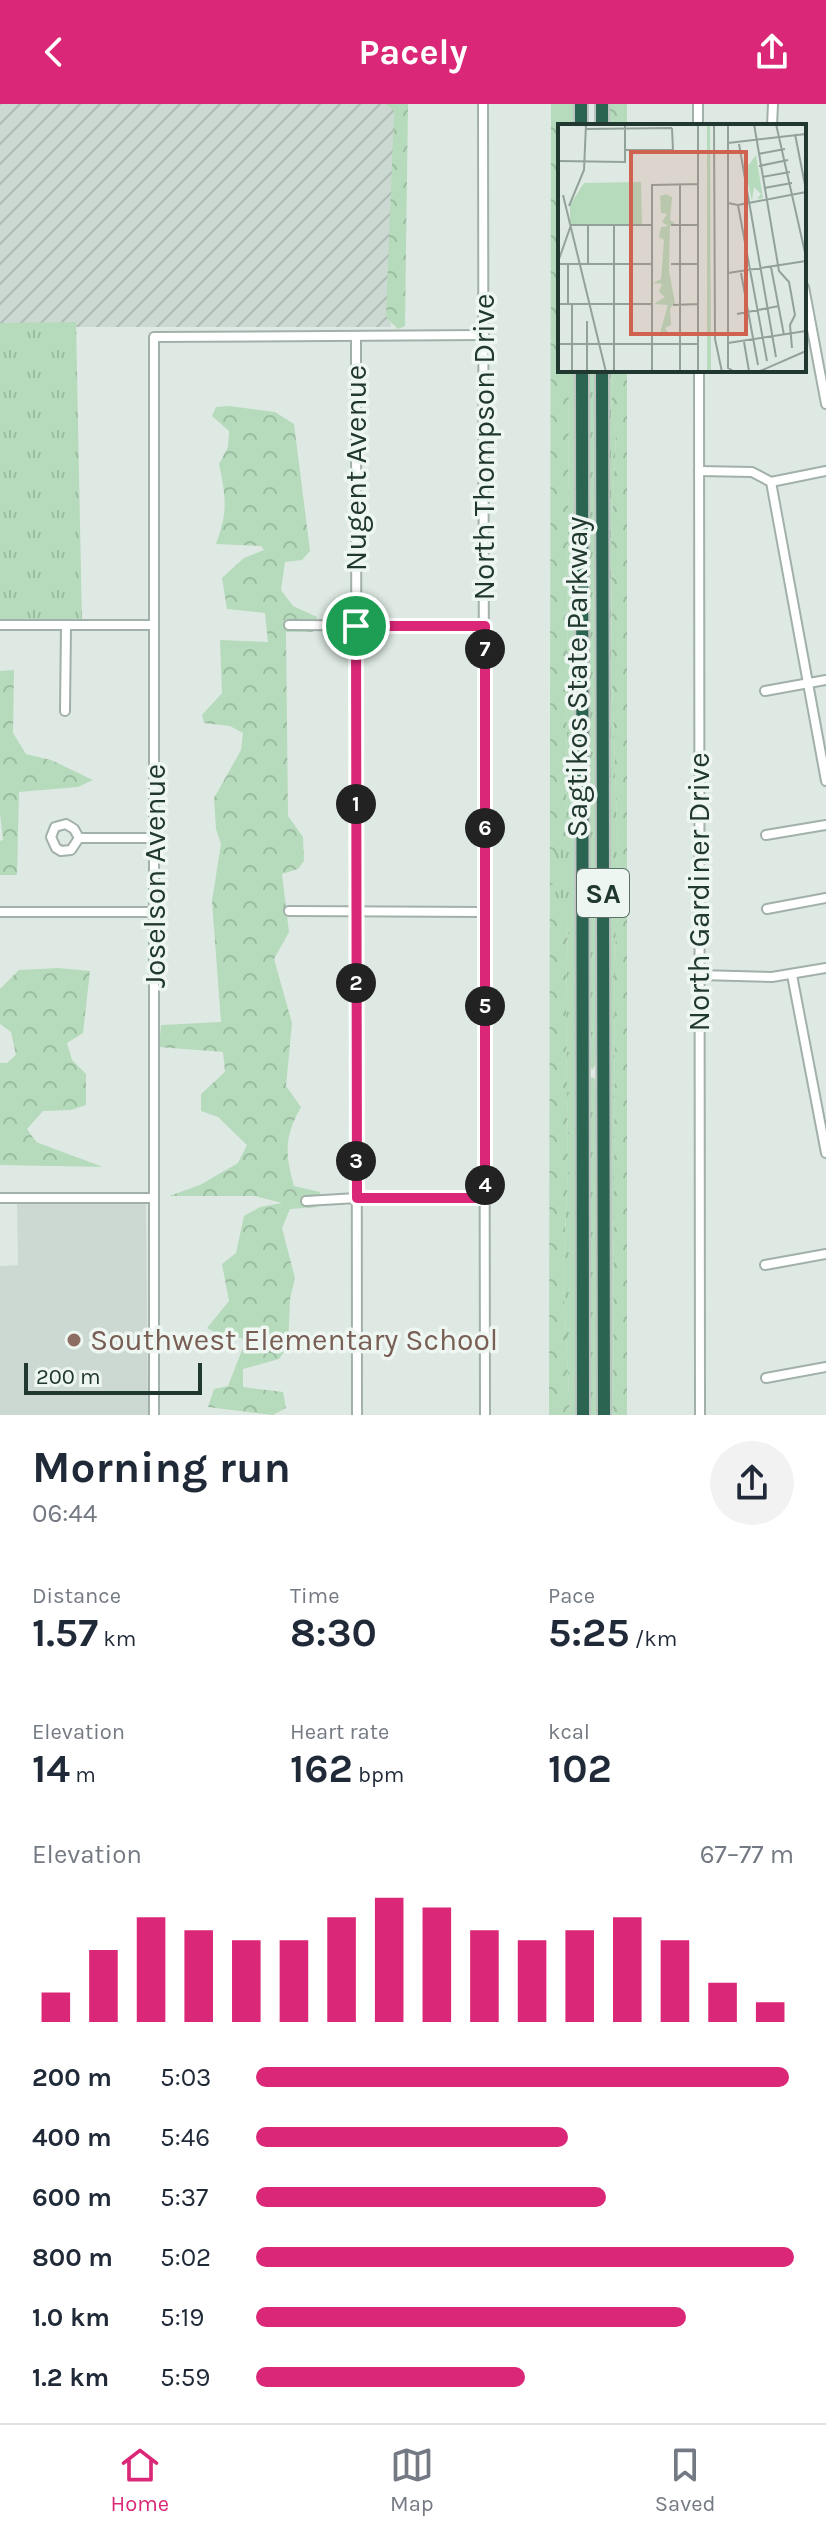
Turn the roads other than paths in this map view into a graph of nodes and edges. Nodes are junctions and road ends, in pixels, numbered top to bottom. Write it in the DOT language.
graph roads {
  1 [pos="483,104"];
  2 [pos="773,104"];
  3 [pos="772,124"];
  4 [pos="806,298"];
  5 [pos="484,335"];
  6 [pos="356,336"];
  7 [pos="582,372"];
  8 [pos="602,372"];
  9 [pos="699,372"];
  10 [pos="826,404"];
  11 [pos="699,471"];
  12 [pos="826,471"];
  13 [pos="771,482"];
  14 [pos="0,625"];
  15 [pos="66,625"];
  16 [pos="154,625"];
  17 [pos="289,625"];
  18 [pos="356,626"];
  19 [pos="485,626"];
  20 [pos="826,680"];
  21 [pos="808,684"];
  22 [pos="765,691"];
  23 [pos="65,711"];
  24 [pos="826,781"];
  25 [pos="826,825"];
  26 [pos="766,835"];
  27 [pos="79,838"];
  28 [pos="155,838"];
  29 [pos="826,898"];
  30 [pos="767,909"];
  31 [pos="289,911"];
  32 [pos="357,911"];
  33 [pos="0,912"];
  34 [pos="155,912"];
  35 [pos="485,912"];
  36 [pos="826,968"];
  37 [pos="699,975"];
  38 [pos="792,975"];
  39 [pos="826,1153"];
  40 [pos="0,1198"];
  41 [pos="154,1198"];
  42 [pos="357,1198"];
  43 [pos="485,1198"];
  44 [pos="306,1201"];
  45 [pos="826,1254"];
  46 [pos="765,1265"];
  47 [pos="826,1367"];
  48 [pos="766,1378"];
  49 [pos="583,1414"];
  50 [pos="154,1415"];
  51 [pos="357,1415"];
  52 [pos="485,1415"];
  53 [pos="604,1415"];
  54 [pos="700,1415"];
  1 -- 5 [label="street, North Thompson Drive"];
  2 -- 3 [label="street"];
  4 -- 10 [label="street"];
  5 -- 6 [label="street"];
  5 -- 19 [label="street, North Thompson Drive"];
  6 -- 16 [label="street, Joselson Avenue"];
  6 -- 18 [label="street, Nugent Avenue"];
  7 -- 49 [label="highway, Sagtikos State Parkway / SA"];
  8 -- 53 [label="highway, Sagtikos State Parkway / SA"];
  9 -- 11 [label="street, North Gardiner Drive"];
  11 -- 13 [label="street"];
  11 -- 37 [label="street, North Gardiner Drive"];
  12 -- 13 [label="street"];
  13 -- 21 [label="street"];
  14 -- 15 [label="street"];
  15 -- 16 [label="street"];
  15 -- 23 [label="street"];
  16 -- 28 [label="street, Joselson Avenue"];
  17 -- 18 [label="street"];
  18 -- 19 [label="street"];
  18 -- 32 [label="street, Nugent Avenue"];
  19 -- 35 [label="street, North Thompson Drive"];
  20 -- 21 [label="street"];
  21 -- 22 [label="street"];
  21 -- 24 [label="street"];
  25 -- 26 [label="street"];
  27 -- 28 [label="street"];
  28 -- 34 [label="street, Joselson Avenue"];
  29 -- 30 [label="street"];
  31 -- 32 [label="street"];
  32 -- 35 [label="street"];
  32 -- 42 [label="street, Nugent Avenue"];
  33 -- 34 [label="street"];
  34 -- 41 [label="street, Joselson Avenue"];
  35 -- 43 [label="street, North Thompson Drive"];
  36 -- 38 [label="street"];
  37 -- 38 [label="street"];
  37 -- 54 [label="street, North Gardiner Drive"];
  38 -- 39 [label="street"];
  40 -- 41 [label="street"];
  41 -- 50 [label="street, Joselson Avenue"];
  42 -- 43 [label="street"];
  42 -- 44 [label="street"];
  42 -- 51 [label="street, Nugent Avenue"];
  43 -- 52 [label="street, North Thompson Drive"];
  45 -- 46 [label="street"];
  47 -- 48 [label="street"];
}
